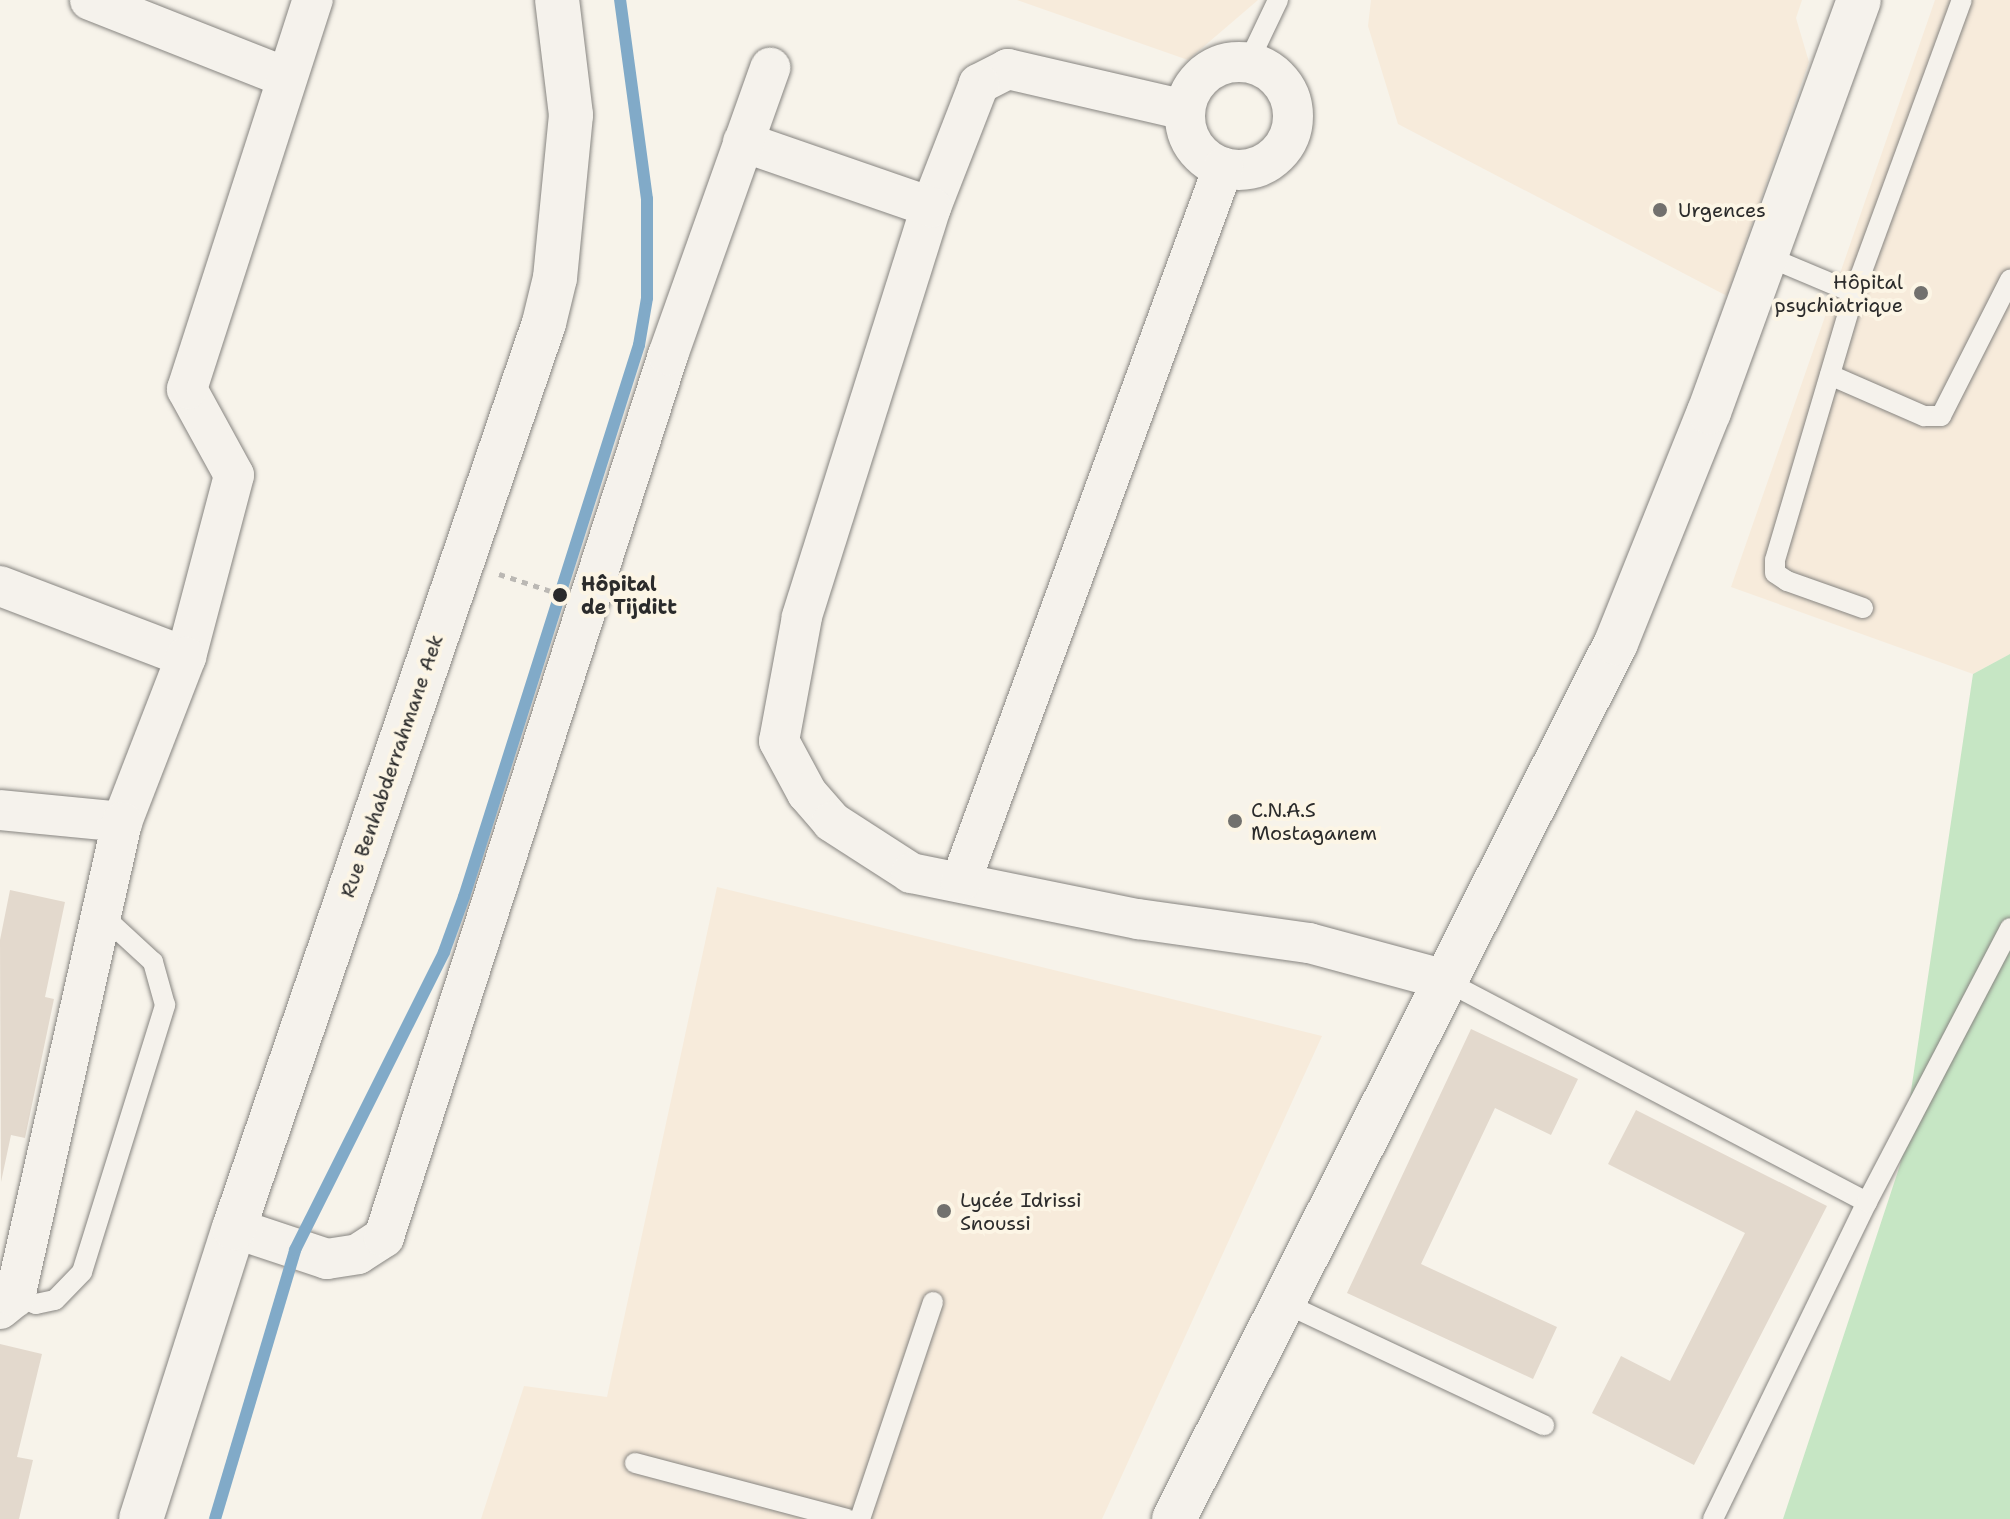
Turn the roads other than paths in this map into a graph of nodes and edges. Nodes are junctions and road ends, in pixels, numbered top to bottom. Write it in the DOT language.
graph roads {
  1 [pos="90,0"];
  2 [pos="313,0"];
  3 [pos="557,0"];
  4 [pos="1278,0"];
  5 [pos="1859,0"];
  6 [pos="1962,0"];
  7 [pos="1248,63"];
  8 [pos="770,68"];
  9 [pos="285,77"];
  10 [pos="1185,110"];
  11 [pos="743,142"];
  12 [pos="1223,168"];
  13 [pos="931,207"];
  14 [pos="1766,256"];
  15 [pos="2010,280"];
  16 [pos="1854,293"];
  17 [pos="1830,375"];
  18 [pos="0,586"];
  19 [pos="1863,608"];
  20 [pos="186,657"];
  21 [pos="0,810"];
  22 [pos="122,822"];
  23 [pos="961,881"];
  24 [pos="104,917"];
  25 [pos="2007,939"];
  26 [pos="1442,979"];
  27 [pos="1867,1202"];
  28 [pos="234,1228"];
  29 [pos="1280,1301"];
  30 [pos="933,1302"];
  31 [pos="7,1303"];
  32 [pos="1544,1425"];
  33 [pos="635,1463"];
  34 [pos="141,1519"];
  35 [pos="847,1519"];
  36 [pos="860,1519"];
  37 [pos="1174,1519"];
  38 [pos="1713,1519"];
  1 -- 9 [label="street"];
  2 -- 9 [label="street"];
  3 -- 28 [label="main road, Rue Benhabderrahmane Aek"];
  4 -- 7 [label="lane"];
  5 -- 14 [label="main road"];
  6 -- 16 [label="lane"];
  7 -- 10 [label="street"];
  7 -- 12 [label="street"];
  8 -- 11 [label="street"];
  9 -- 20 [label="street"];
  10 -- 12 [label="street"];
  10 -- 13 [label="street"];
  11 -- 13 [label="street"];
  11 -- 28 [label="street"];
  12 -- 23 [label="street"];
  13 -- 23 [label="street"];
  14 -- 16 [label="lane"];
  14 -- 26 [label="main road"];
  15 -- 17 [label="lane"];
  16 -- 17 [label="lane"];
  17 -- 19 [label="lane"];
  18 -- 20 [label="street"];
  20 -- 22 [label="street"];
  21 -- 22 [label="street"];
  22 -- 24 [label="street"];
  23 -- 26 [label="street"];
  24 -- 31 [label="street"];
  24 -- 31 [label="lane"];
  25 -- 27 [label="lane"];
  26 -- 27 [label="lane"];
  26 -- 29 [label="main road"];
  27 -- 38 [label="lane"];
  28 -- 34 [label="main road, Rue Benhabderrahmane Aek"];
  29 -- 32 [label="lane"];
  29 -- 37 [label="main road"];
  30 -- 36 [label="lane"];
  33 -- 35 [label="lane"];
}
